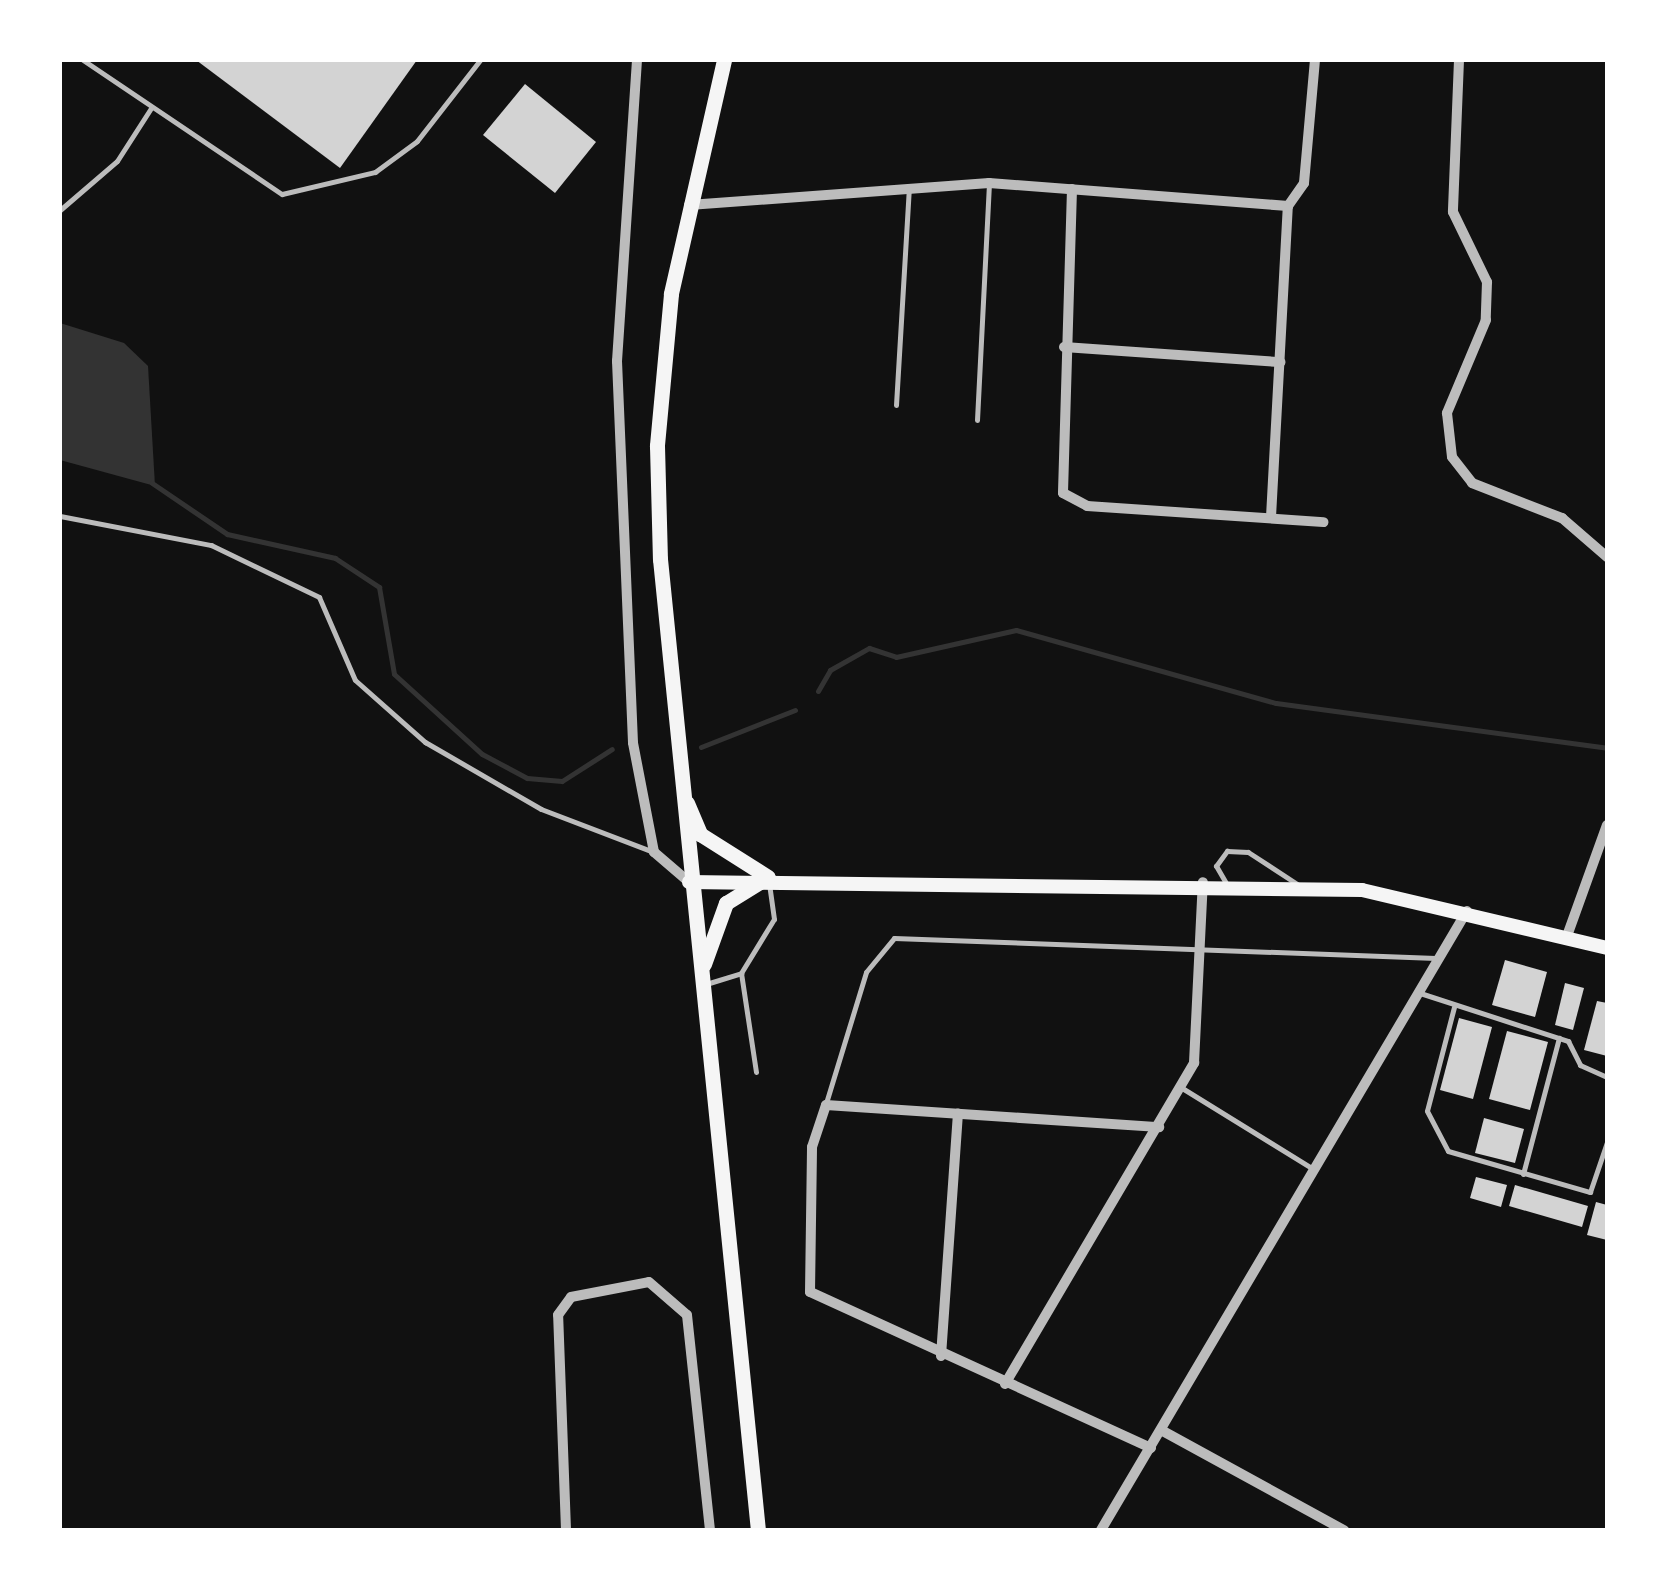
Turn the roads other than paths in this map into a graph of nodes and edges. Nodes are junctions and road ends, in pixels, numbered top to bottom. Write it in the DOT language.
graph roads {
  1 [pos="83,60"];
  2 [pos="480,60"];
  3 [pos="724,60"];
  4 [pos="1314,60"];
  5 [pos="634,61"];
  6 [pos="1461,61"];
  7 [pos="150,108"];
  8 [pos="989,184"];
  9 [pos="1072,188"];
  10 [pos="909,189"];
  11 [pos="689,205"];
  12 [pos="1288,206"];
  13 [pos="60,210"];
  14 [pos="1064,347"];
  15 [pos="1280,362"];
  16 [pos="896,405"];
  17 [pos="977,420"];
  18 [pos="60,516"];
  19 [pos="1272,517"];
  20 [pos="1323,522"];
  21 [pos="1607,557"];
  22 [pos="680,781"];
  23 [pos="1607,825"];
  24 [pos="654,852"];
  25 [pos="768,877"];
  26 [pos="1203,881"];
  27 [pos="689,882"];
  28 [pos="1226,883"];
  29 [pos="1301,886"];
  30 [pos="1467,910"];
  31 [pos="1567,936"];
  32 [pos="1202,946"];
  33 [pos="1605,947"];
  34 [pos="1439,958"];
  35 [pos="741,973"];
  36 [pos="701,985"];
  37 [pos="1419,993"];
  38 [pos="1454,1007"];
  39 [pos="1558,1038"];
  40 [pos="756,1072"];
  41 [pos="1607,1077"];
  42 [pos="1182,1088"];
  43 [pos="826,1105"];
  44 [pos="958,1114"];
  45 [pos="1159,1127"];
  46 [pos="1607,1142"];
  47 [pos="1316,1170"];
  48 [pos="1523,1174"];
  49 [pos="941,1356"];
  50 [pos="1004,1384"];
  51 [pos="1162,1430"];
  52 [pos="1150,1448"];
  53 [pos="566,1530"];
  54 [pos="710,1530"];
  55 [pos="758,1530"];
  56 [pos="1101,1530"];
  57 [pos="1344,1530"];
  1 -- 7 [label="lane"];
  2 -- 7 [label="lane"];
  3 -- 11 [label="main road"];
  4 -- 12 [label="street"];
  5 -- 24 [label="street"];
  6 -- 21 [label="street"];
  7 -- 13 [label="lane"];
  8 -- 9 [label="street"];
  8 -- 10 [label="street"];
  8 -- 17 [label="lane"];
  9 -- 12 [label="street"];
  9 -- 14 [label="street"];
  10 -- 11 [label="street"];
  10 -- 16 [label="lane"];
  11 -- 22 [label="main road"];
  12 -- 15 [label="street"];
  14 -- 15 [label="street"];
  14 -- 19 [label="street"];
  15 -- 19 [label="street"];
  18 -- 24 [label="lane"];
  19 -- 20 [label="street"];
  22 -- 25 [label="main road"];
  22 -- 27 [label="main road"];
  23 -- 31 [label="street"];
  24 -- 27 [label="street"];
  25 -- 26 [label="main road"];
  25 -- 27 [label="main road"];
  25 -- 35 [label="lane"];
  25 -- 36 [label="main road"];
  26 -- 28 [label="main road"];
  26 -- 32 [label="street"];
  27 -- 36 [label="main road"];
  28 -- 29 [label="main road"];
  28 -- 29 [label="lane"];
  29 -- 30 [label="main road"];
  30 -- 31 [label="main road"];
  30 -- 34 [label="street"];
  31 -- 33 [label="main road"];
  32 -- 34 [label="lane"];
  32 -- 42 [label="street"];
  32 -- 43 [label="lane"];
  34 -- 37 [label="street"];
  35 -- 36 [label="lane"];
  35 -- 40 [label="lane"];
  36 -- 55 [label="main road"];
  37 -- 38 [label="lane"];
  37 -- 47 [label="street"];
  38 -- 39 [label="lane"];
  38 -- 48 [label="lane"];
  39 -- 41 [label="lane"];
  39 -- 48 [label="lane"];
  42 -- 45 [label="street"];
  42 -- 47 [label="lane"];
  43 -- 44 [label="street"];
  43 -- 49 [label="street"];
  44 -- 45 [label="street"];
  44 -- 49 [label="street"];
  45 -- 50 [label="street"];
  46 -- 48 [label="lane"];
  47 -- 51 [label="street"];
  49 -- 50 [label="street"];
  50 -- 52 [label="street"];
  51 -- 52 [label="street"];
  51 -- 57 [label="street"];
  52 -- 56 [label="street"];
  53 -- 54 [label="street"];
}
